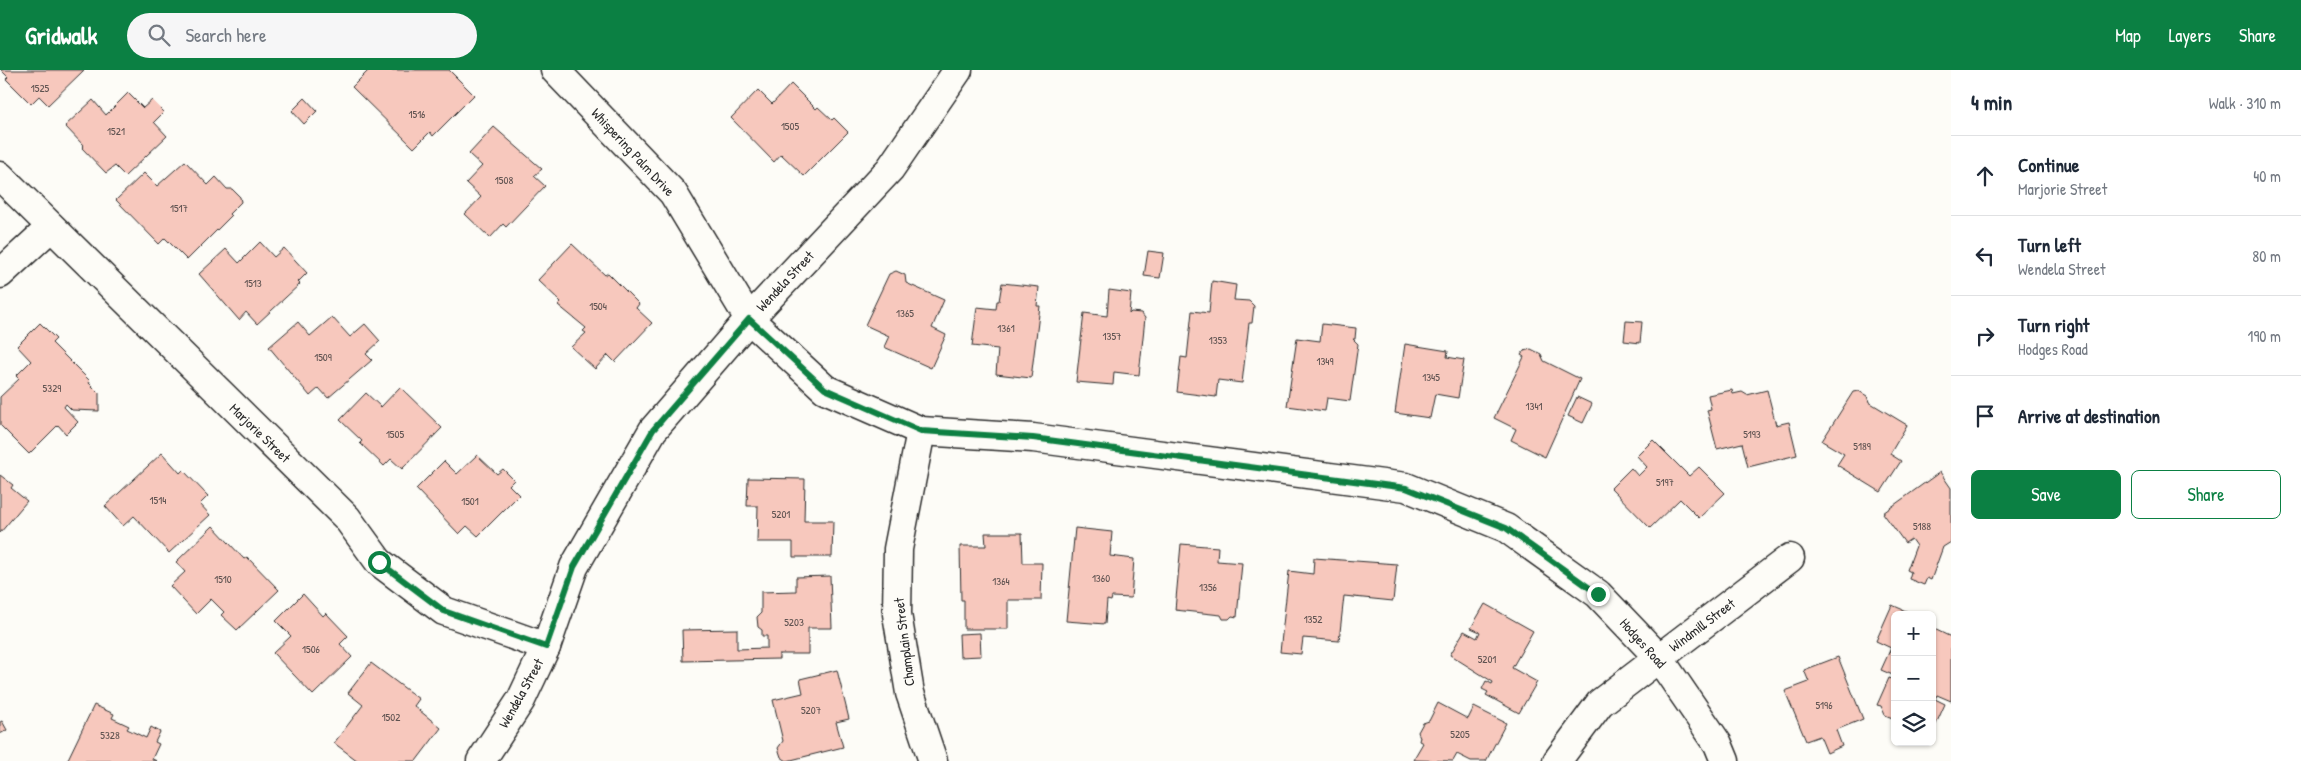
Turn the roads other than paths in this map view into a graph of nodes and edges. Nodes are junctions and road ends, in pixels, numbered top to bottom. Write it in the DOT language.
graph roads {
  1 [pos="556,70"];
  2 [pos="958,70"];
  3 [pos="0,176"];
  4 [pos="51,227"];
  5 [pos="0,274"];
  6 [pos="749,319"];
  7 [pos="921,431"];
  8 [pos="1790,558"];
  9 [pos="546,647"];
  10 [pos="1659,658"];
  11 [pos="481,761"];
  12 [pos="933,761"];
  13 [pos="1557,761"];
  14 [pos="1725,761"];
  1 -- 6 [label="street, Whispering Palm Drive"];
  2 -- 6 [label="street, Wendela Street"];
  3 -- 4 [label="street, Marjorie Street"];
  4 -- 5 [label="street"];
  4 -- 9 [label="street, Marjorie Street"];
  6 -- 7 [label="street, Hodges Road"];
  6 -- 9 [label="street, Wendela Street"];
  7 -- 10 [label="street, Hodges Road"];
  7 -- 12 [label="street, Champlain Street"];
  8 -- 10 [label="street, Windmill Street"];
  9 -- 11 [label="street, Wendela Street"];
  10 -- 13 [label="street, Windmill Street"];
  10 -- 14 [label="street, Hodges Road"];
}
